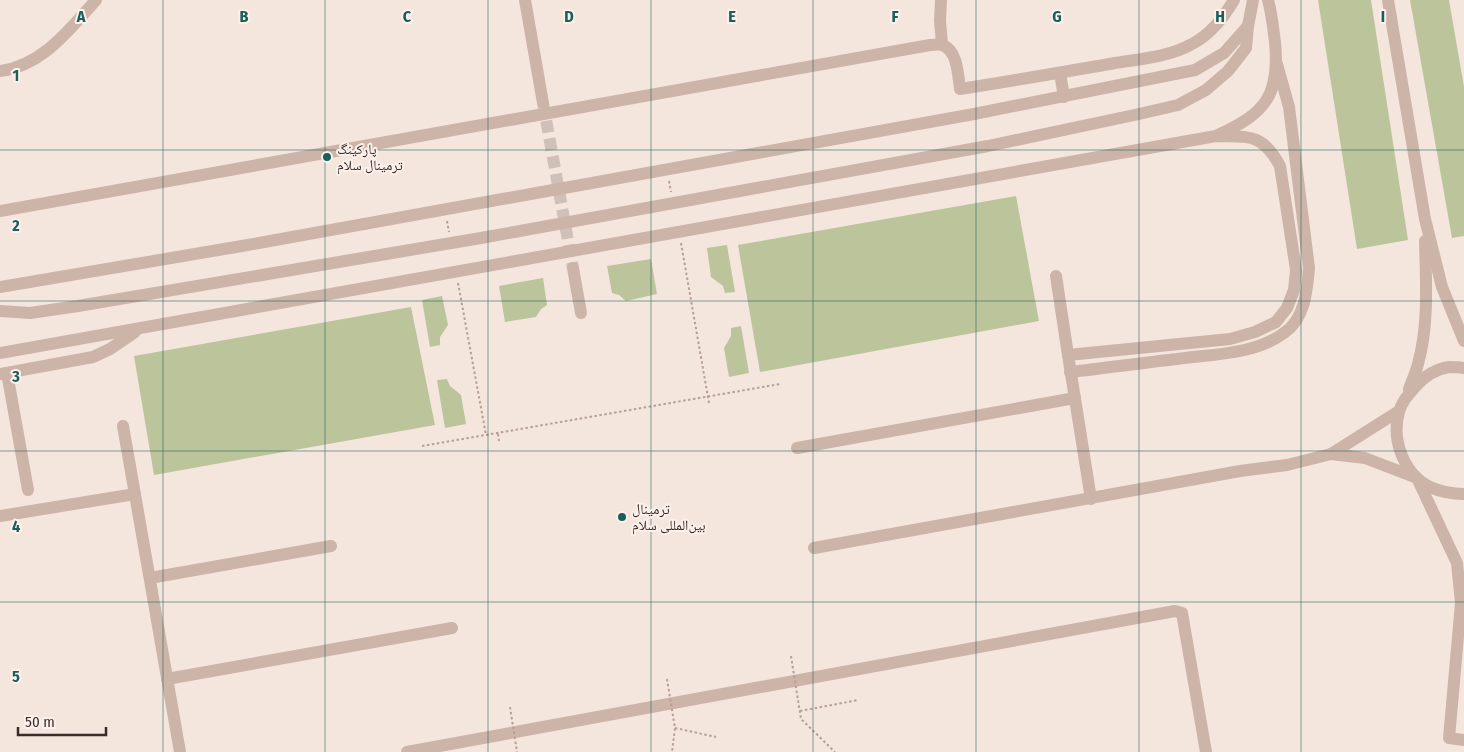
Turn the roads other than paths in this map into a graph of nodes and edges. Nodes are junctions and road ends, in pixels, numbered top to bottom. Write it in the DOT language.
graph roads {
  1 [pos="96,0"];
  2 [pos="525,0"];
  3 [pos="941,0"];
  4 [pos="1234,0"];
  5 [pos="1253,0"];
  6 [pos="1268,0"];
  7 [pos="1388,0"];
  8 [pos="1248,26"];
  9 [pos="942,44"];
  10 [pos="1277,64"];
  11 [pos="0,71"];
  12 [pos="1060,73"];
  13 [pos="1064,97"];
  14 [pos="543,103"];
  15 [pos="1216,136"];
  16 [pos="3,210"];
  17 [pos="1425,219"];
  18 [pos="573,268"];
  19 [pos="1056,276"];
  20 [pos="0,288"];
  21 [pos="0,311"];
  22 [pos="581,312"];
  23 [pos="141,328"];
  24 [pos="1464,341"];
  25 [pos="0,353"];
  26 [pos="1068,355"];
  27 [pos="1464,368"];
  28 [pos="1070,372"];
  29 [pos="4,374"];
  30 [pos="1406,396"];
  31 [pos="1074,398"];
  32 [pos="1399,412"];
  33 [pos="123,426"];
  34 [pos="796,448"];
  35 [pos="1331,454"];
  36 [pos="1418,478"];
  37 [pos="28,490"];
  38 [pos="135,494"];
  39 [pos="1464,494"];
  40 [pos="1091,499"];
  41 [pos="0,516"];
  42 [pos="331,546"];
  43 [pos="814,548"];
  44 [pos="150,578"];
  45 [pos="452,628"];
  46 [pos="168,679"];
  47 [pos="1464,740"];
  48 [pos="180,752"];
  49 [pos="407,752"];
  50 [pos="1206,752"];
  1 -- 11 [label="street"];
  2 -- 14 [label="street"];
  3 -- 9 [label="street"];
  4 -- 12 [label="street"];
  5 -- 8 [label="street"];
  6 -- 10 [label="street"];
  7 -- 17 [label="street"];
  8 -- 13 [label="street"];
  8 -- 21 [label="street"];
  9 -- 12 [label="street"];
  9 -- 16 [label="street"];
  10 -- 15 [label="street"];
  10 -- 28 [label="street"];
  12 -- 13 [label="street"];
  13 -- 20 [label="street"];
  15 -- 23 [label="street"];
  15 -- 26 [label="street"];
  17 -- 24 [label="street"];
  17 -- 30 [label="street"];
  18 -- 22 [label="street"];
  19 -- 26 [label="street"];
  23 -- 25 [label="street"];
  23 -- 29 [label="street"];
  26 -- 28 [label="street"];
  27 -- 30 [label="street"];
  28 -- 31 [label="street"];
  29 -- 37 [label="street"];
  30 -- 32 [label="street"];
  31 -- 34 [label="street"];
  31 -- 40 [label="street"];
  32 -- 35 [label="street"];
  32 -- 36 [label="street"];
  33 -- 38 [label="street"];
  35 -- 36 [label="street"];
  35 -- 40 [label="street"];
  36 -- 39 [label="street"];
  36 -- 47 [label="street"];
  38 -- 41 [label="street"];
  38 -- 44 [label="street"];
  40 -- 43 [label="street"];
  42 -- 44 [label="street"];
  44 -- 46 [label="street"];
  45 -- 46 [label="street"];
  46 -- 48 [label="street"];
  49 -- 50 [label="street"];
}
